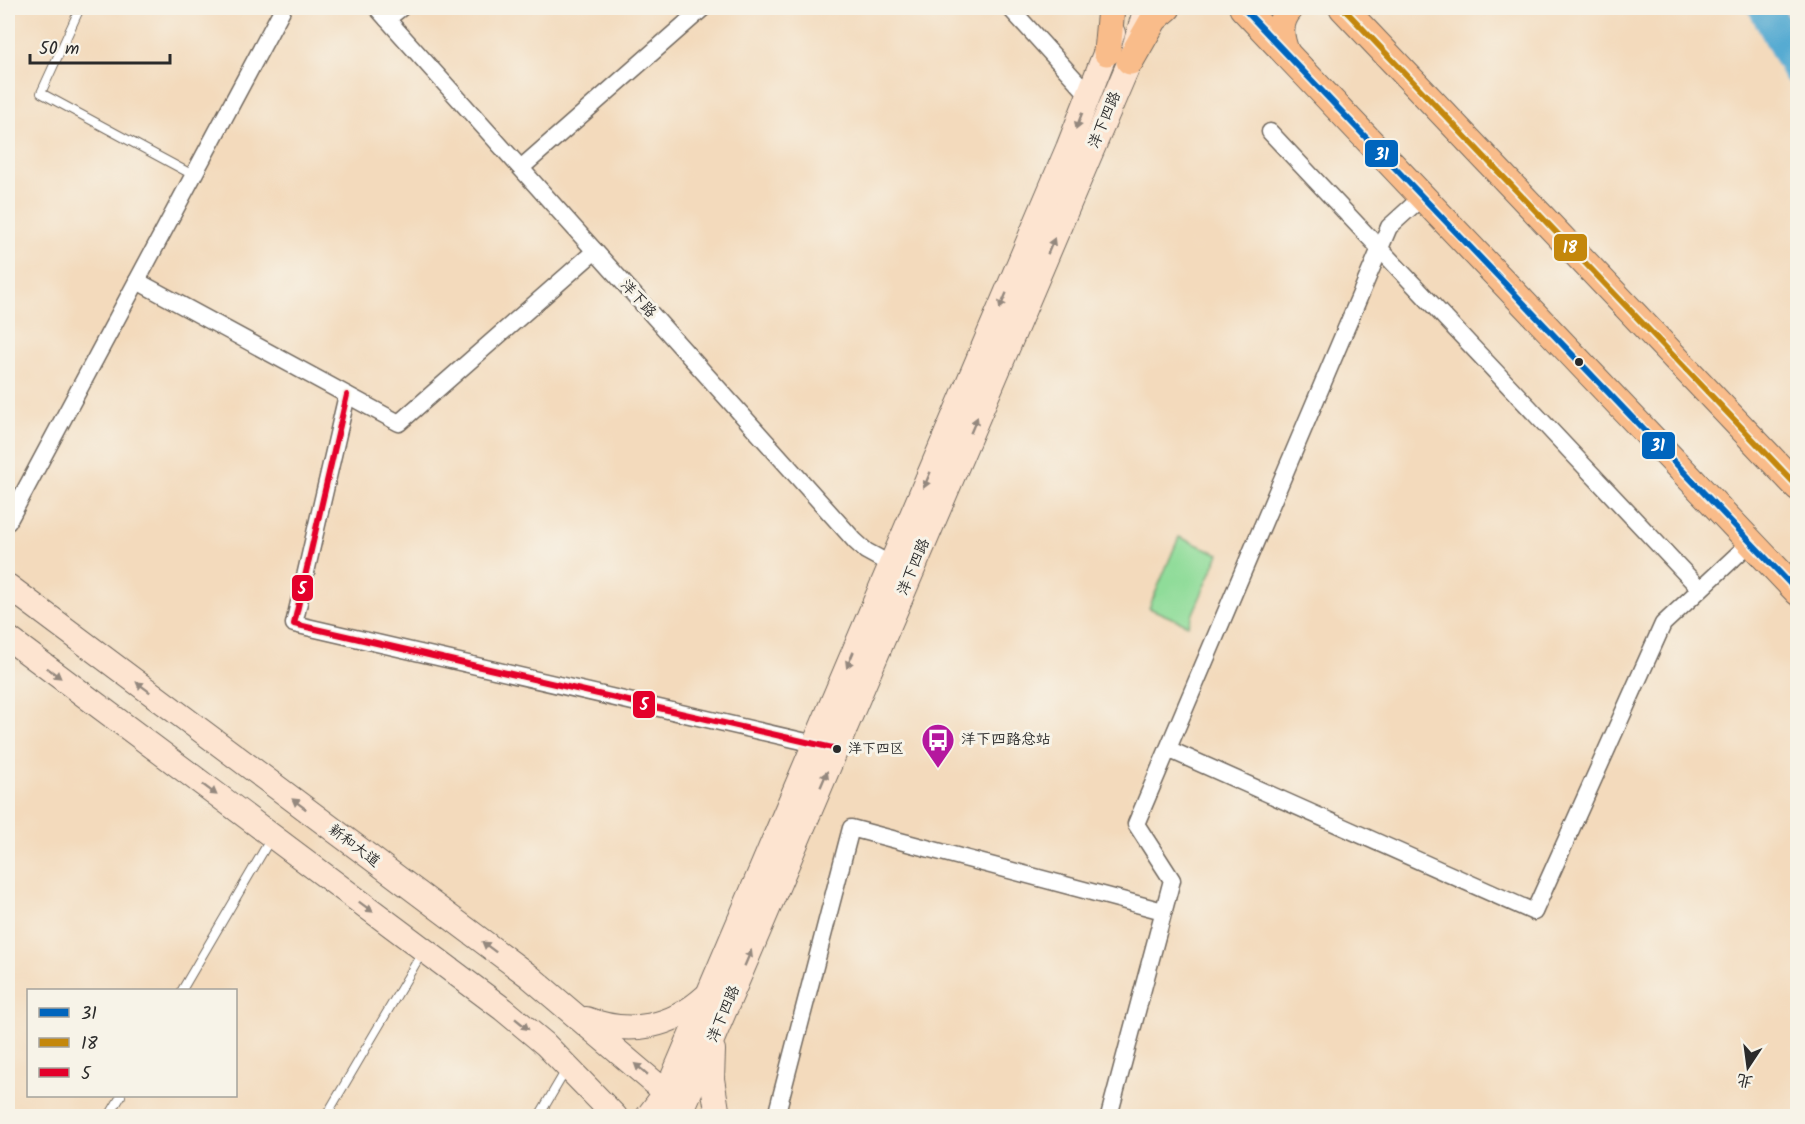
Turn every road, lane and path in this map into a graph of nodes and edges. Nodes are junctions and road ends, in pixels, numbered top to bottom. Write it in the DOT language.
graph roads {
  1 [pos="80,8"];
  2 [pos="283,8"];
  3 [pos="400,8"];
  4 [pos="703,8"];
  5 [pos="1010,8"];
  6 [pos="1111,8"];
  7 [pos="1121,8"];
  8 [pos="1146,8"];
  9 [pos="1167,8"];
  10 [pos="1243,8"];
  11 [pos="1290,8"];
  12 [pos="1343,8"];
  13 [pos="382,13"];
  14 [pos="1286,53"];
  15 [pos="1118,56"];
  16 [pos="1089,95"];
  17 [pos="1270,132"];
  18 [pos="521,168"];
  19 [pos="194,175"];
  20 [pos="1422,197"];
  21 [pos="1380,249"];
  22 [pos="595,251"];
  23 [pos="137,281"];
  24 [pos="346,395"];
  25 [pos="1797,487"];
  26 [pos="8,522"];
  27 [pos="1750,543"];
  28 [pos="901,569"];
  29 [pos="8,586"];
  30 [pos="1700,589"];
  31 [pos="1797,592"];
  32 [pos="8,638"];
  33 [pos="826,746"];
  34 [pos="1168,749"];
  35 [pos="272,836"];
  36 [pos="1163,910"];
  37 [pos="423,950"];
  38 [pos="183,989"];
  39 [pos="708,994"];
  40 [pos="573,1012"];
  41 [pos="715,1035"];
  42 [pos="568,1067"];
  43 [pos="667,1090"];
  44 [pos="120,1097"];
  45 [pos="681,1114"];
  46 [pos="109,1116"];
  47 [pos="326,1116"];
  48 [pos="539,1116"];
  49 [pos="615,1116"];
  50 [pos="648,1116"];
  51 [pos="718,1116"];
  52 [pos="776,1116"];
  53 [pos="1109,1116"];
  1 -- 19 [label="lane"];
  2 -- 19 [label="street"];
  3 -- 13 [label="street"];
  4 -- 18 [label="street"];
  5 -- 16 [label="street"];
  6 -- 15 [label="main road"];
  7 -- 15 [label="street, 洋下四路"];
  8 -- 15 [label="street, 洋下四路"];
  9 -- 15 [label="main road"];
  10 -- 14 [label="main road"];
  11 -- 14 [label="main road"];
  12 -- 25 [label="main road"];
  13 -- 18 [label="street, 洋下路"];
  14 -- 20 [label="main road"];
  15 -- 16 [label="street, 洋下四路"];
  28 -- 15 [label="street, 洋下四路, one-way"];
  16 -- 28 [label="street, 洋下四路, one-way"];
  17 -- 21 [label="street"];
  18 -- 22 [label="street, 洋下路"];
  19 -- 23 [label="street"];
  20 -- 21 [label="street"];
  20 -- 27 [label="main road"];
  21 -- 30 [label="street"];
  21 -- 34 [label="street"];
  22 -- 24 [label="street"];
  22 -- 28 [label="street, 洋下路"];
  23 -- 24 [label="street"];
  23 -- 26 [label="street"];
  24 -- 33 [label="street"];
  27 -- 30 [label="street"];
  27 -- 31 [label="main road"];
  28 -- 33 [label="street, 洋下四路"];
  40 -- 29 [label="street, 新和大道, one-way"];
  30 -- 34 [label="street"];
  32 -- 35 [label="street, one-way"];
  33 -- 39 [label="street, 洋下四路"];
  41 -- 33 [label="street, 洋下四路, one-way"];
  34 -- 36 [label="street"];
  35 -- 37 [label="street, one-way"];
  35 -- 38 [label="lane"];
  36 -- 52 [label="street"];
  36 -- 53 [label="street"];
  37 -- 42 [label="street, one-way"];
  37 -- 47 [label="lane"];
  39 -- 40 [label="street"];
  39 -- 43 [label="street, 洋下四路"];
  43 -- 40 [label="street, 新和大道, one-way"];
  41 -- 45 [label="street, 洋下四路"];
  41 -- 51 [label="street"];
  42 -- 48 [label="lane"];
  42 -- 49 [label="street"];
  43 -- 45 [label="street, 新和大道"];
  43 -- 50 [label="street, 洋下四路"];
  44 -- 46 [label="lane"];
}
